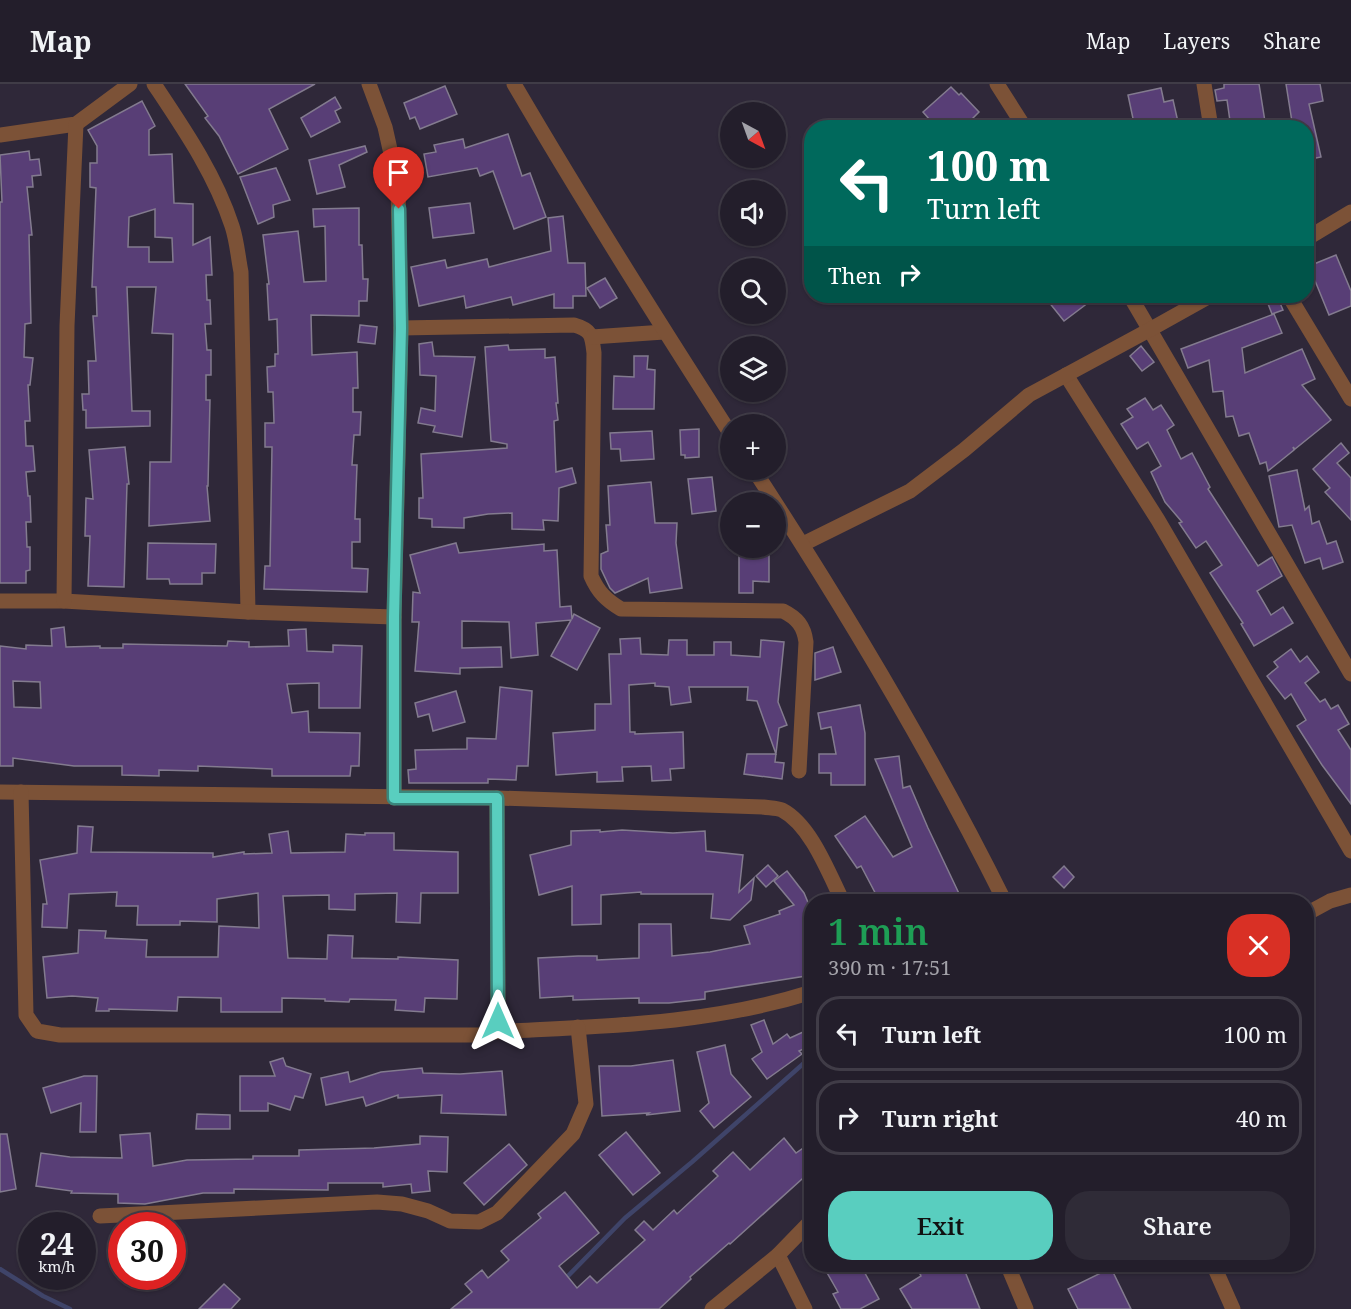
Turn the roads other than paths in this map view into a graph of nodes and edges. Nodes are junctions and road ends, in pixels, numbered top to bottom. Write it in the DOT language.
graph roads {
  1 [pos="130,84"];
  2 [pos="154,84"];
  3 [pos="369,84"];
  4 [pos="514,84"];
  5 [pos="997,84"];
  6 [pos="1204,84"];
  7 [pos="1020,120"];
  8 [pos="1210,120"];
  9 [pos="76,124"];
  10 [pos="0,135"];
  11 [pos="1351,212"];
  12 [pos="1314,234"];
  13 [pos="1134,303"];
  14 [pos="1198,303"];
  15 [pos="1293,303"];
  16 [pos="401,328"];
  17 [pos="1151,330"];
  18 [pos="664,332"];
  19 [pos="592,337"];
  20 [pos="1066,375"];
  21 [pos="1351,399"];
  22 [pos="720,418"];
  23 [pos="761,480"];
  24 [pos="803,544"];
  25 [pos="0,601"];
  26 [pos="64,601"];
  27 [pos="248,612"];
  28 [pos="394,617"];
  29 [pos="1351,674"];
  30 [pos="799,771"];
  31 [pos="0,792"];
  32 [pos="21,792"];
  33 [pos="394,798"];
  34 [pos="497,798"];
  35 [pos="1351,852"];
  36 [pos="839,894"];
  37 [pos="1001,894"];
  38 [pos="1351,895"];
  39 [pos="1314,910"];
  40 [pos="804,994"];
  41 [pos="578,1027"];
  42 [pos="494,1032"];
  43 [pos="100,1216"];
  44 [pos="804,1228"];
  45 [pos="778,1255"];
  46 [pos="1010,1272"];
  47 [pos="1217,1272"];
  48 [pos="712,1309"];
  49 [pos="805,1309"];
  50 [pos="1026,1309"];
  51 [pos="1233,1309"];
  1 -- 9 [label="street"];
  2 -- 27 [label="street"];
  3 -- 16 [label="street"];
  4 -- 18 [label="street"];
  5 -- 7 [label="street"];
  6 -- 8 [label="street"];
  9 -- 10 [label="street"];
  9 -- 26 [label="street"];
  11 -- 12 [label="street"];
  13 -- 17 [label="street"];
  14 -- 17 [label="street"];
  15 -- 21 [label="street"];
  16 -- 19 [label="street"];
  16 -- 28 [label="street"];
  17 -- 20 [label="street"];
  17 -- 29 [label="street"];
  18 -- 19 [label="street"];
  18 -- 22 [label="street"];
  19 -- 30 [label="street"];
  20 -- 24 [label="street"];
  20 -- 35 [label="street"];
  23 -- 24 [label="street"];
  24 -- 37 [label="street"];
  25 -- 26 [label="street"];
  26 -- 27 [label="street"];
  27 -- 28 [label="street"];
  28 -- 33 [label="street"];
  31 -- 32 [label="street"];
  32 -- 33 [label="street"];
  32 -- 42 [label="street"];
  33 -- 34 [label="street"];
  34 -- 36 [label="street"];
  34 -- 42 [label="street"];
  38 -- 39 [label="street"];
  40 -- 41 [label="street"];
  41 -- 42 [label="street"];
  41 -- 43 [label="street"];
  44 -- 45 [label="street"];
  45 -- 48 [label="street"];
  45 -- 49 [label="street"];
  46 -- 50 [label="street"];
  47 -- 51 [label="street"];
}
